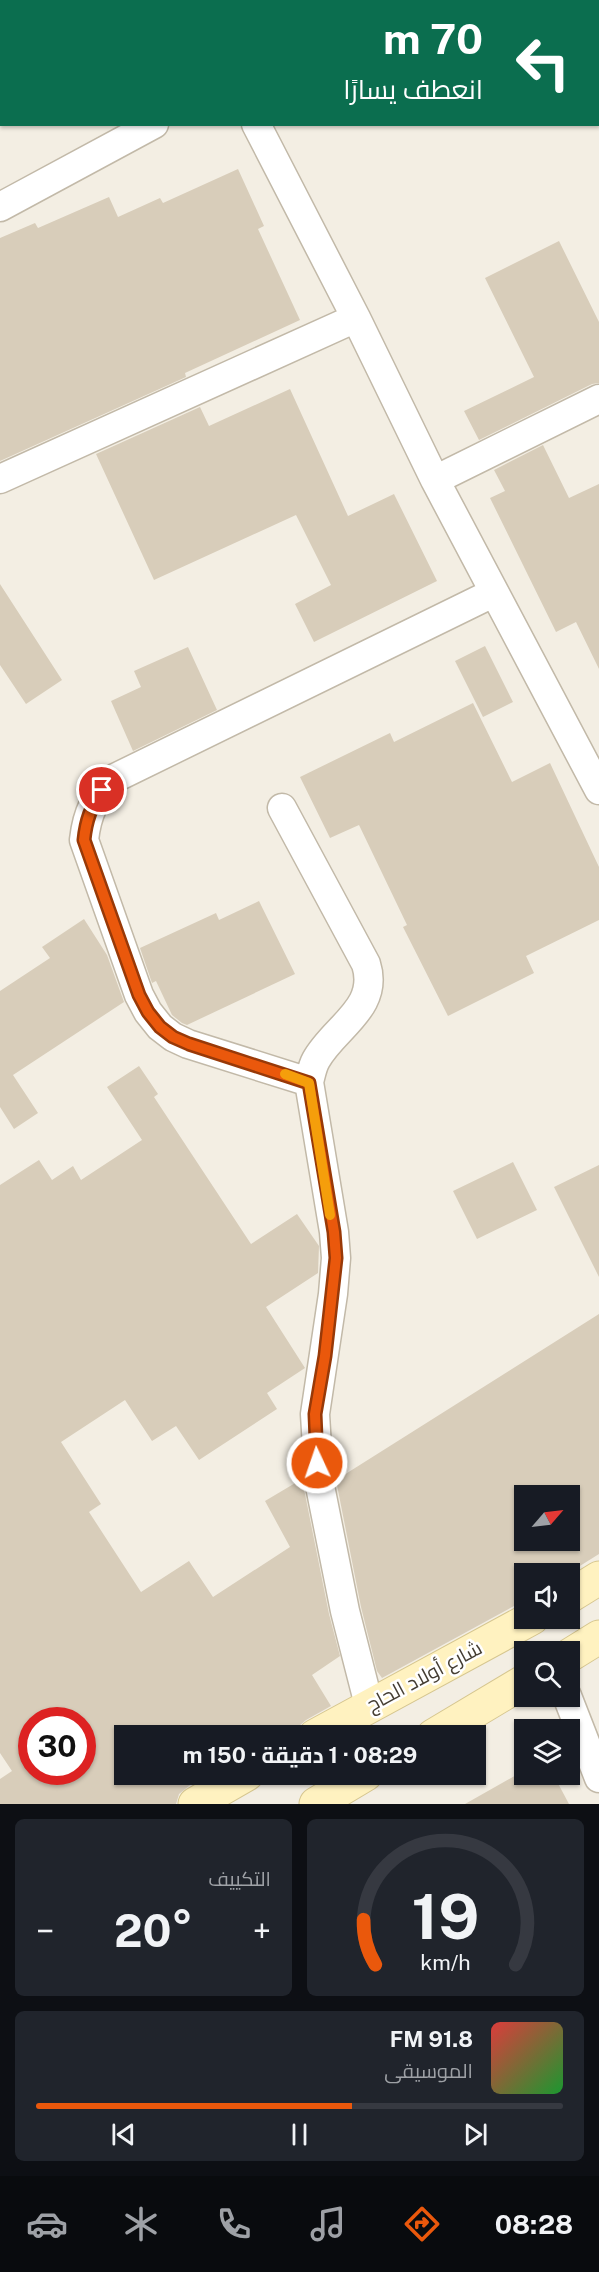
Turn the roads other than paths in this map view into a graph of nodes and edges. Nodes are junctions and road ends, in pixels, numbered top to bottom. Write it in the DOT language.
graph roads {
  1 [pos="150,126"];
  2 [pos="257,126"];
  3 [pos="0,207"];
  4 [pos="356,318"];
  5 [pos="599,399"];
  6 [pos="0,479"];
  7 [pos="435,480"];
  8 [pos="493,593"];
  9 [pos="599,790"];
  10 [pos="282,808"];
  11 [pos="309,1083"];
  12 [pos="599,1578"];
  13 [pos="580,1590"];
  14 [pos="514,1628"];
  15 [pos="599,1637"];
  16 [pos="580,1649"];
  17 [pos="514,1688"];
  18 [pos="369,1705"];
  19 [pos="571,1707"];
  20 [pos="334,1725"];
  21 [pos="451,1725"];
  22 [pos="599,1778"];
  23 [pos="228,1785"];
  24 [pos="348,1785"];
  25 [pos="195,1804"];
  26 [pos="316,1804"];
  1 -- 3 [label="street"];
  2 -- 4 [label="street"];
  4 -- 6 [label="street"];
  4 -- 7 [label="street"];
  5 -- 7 [label="street"];
  7 -- 8 [label="street"];
  8 -- 9 [label="street"];
  8 -- 11 [label="street"];
  10 -- 11 [label="street"];
  11 -- 18 [label="street"];
  12 -- 13 [label="main road"];
  14 -- 18 [label="main road, شارع أولاد الحاج"];
  15 -- 16 [label="main road"];
  17 -- 21 [label="main road"];
  18 -- 20 [label="main road, شارع أولاد الحاج"];
  19 -- 22 [label="street"];
  23 -- 25 [label="main road"];
  24 -- 26 [label="main road"];
}
